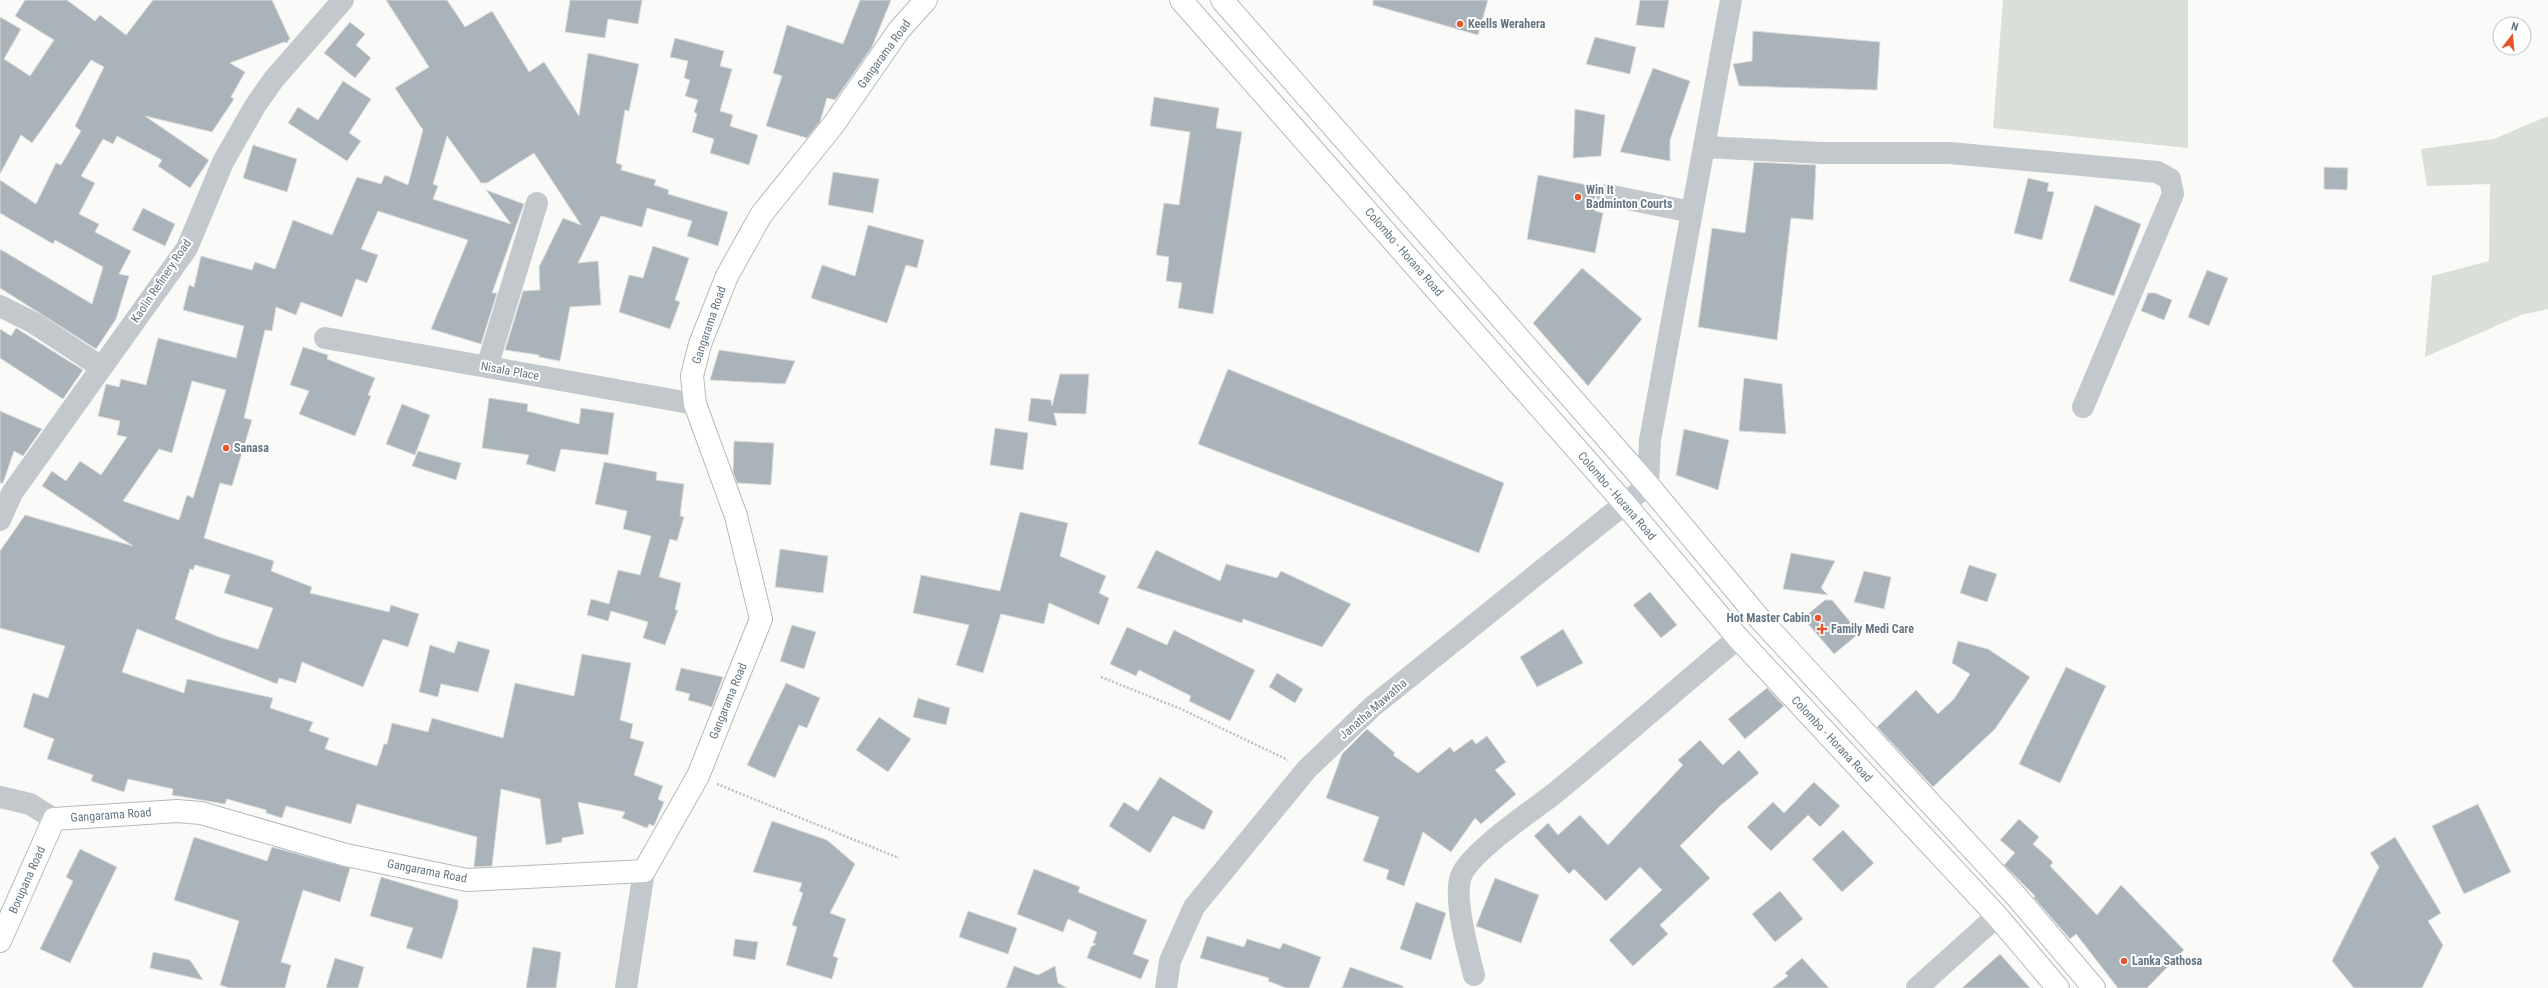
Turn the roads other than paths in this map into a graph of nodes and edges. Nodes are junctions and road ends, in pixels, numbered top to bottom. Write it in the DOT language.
graph roads {
  1 [pos="343,0"];
  2 [pos="926,0"];
  3 [pos="1181,0"];
  4 [pos="1222,0"];
  5 [pos="1731,0"];
  6 [pos="1341,135"];
  7 [pos="1704,147"];
  8 [pos="1319,154"];
  9 [pos="1607,195"];
  10 [pos="537,202"];
  11 [pos="1692,212"];
  12 [pos="0,306"];
  13 [pos="325,338"];
  14 [pos="101,367"];
  15 [pos="487,367"];
  16 [pos="695,404"];
  17 [pos="2083,407"];
  18 [pos="1648,485"];
  19 [pos="1625,504"];
  20 [pos="0,520"];
  21 [pos="1738,638"];
  22 [pos="0,797"];
  23 [pos="54,819"];
  24 [pos="644,871"];
  25 [pos="1997,916"];
  26 [pos="0,941"];
  27 [pos="1474,975"];
  28 [pos="626,988"];
  29 [pos="1166,988"];
  30 [pos="1917,988"];
  31 [pos="2058,988"];
  32 [pos="2094,988"];
  1 -- 14 [label="street, Kaolin Refinery Road"];
  2 -- 16 [label="main road, Gangarama Road"];
  3 -- 8 [label="main road, Colombo - Horana Road"];
  4 -- 6 [label="main road"];
  5 -- 7 [label="street"];
  6 -- 8 [label="main road"];
  6 -- 18 [label="main road"];
  7 -- 11 [label="street"];
  7 -- 17 [label="street"];
  8 -- 19 [label="main road, Colombo - Horana Road"];
  9 -- 11 [label="street"];
  10 -- 15 [label="street"];
  11 -- 18 [label="street"];
  12 -- 14 [label="street"];
  13 -- 15 [label="street, Nisala Place"];
  14 -- 20 [label="street, Kaolin Refinery Road"];
  15 -- 16 [label="street, Nisala Place"];
  16 -- 24 [label="main road, Gangarama Road"];
  18 -- 19 [label="street, Janatha Mawatha"];
  18 -- 32 [label="main road"];
  19 -- 21 [label="main road, Colombo - Horana Road"];
  19 -- 29 [label="street, Janatha Mawatha"];
  21 -- 25 [label="main road, Colombo - Horana Road"];
  21 -- 27 [label="street"];
  22 -- 23 [label="street"];
  23 -- 24 [label="main road, Gangarama Road"];
  23 -- 26 [label="main road, Borupana Road"];
  24 -- 28 [label="street"];
  25 -- 30 [label="street"];
  25 -- 31 [label="main road, Colombo - Horana Road"];
}
